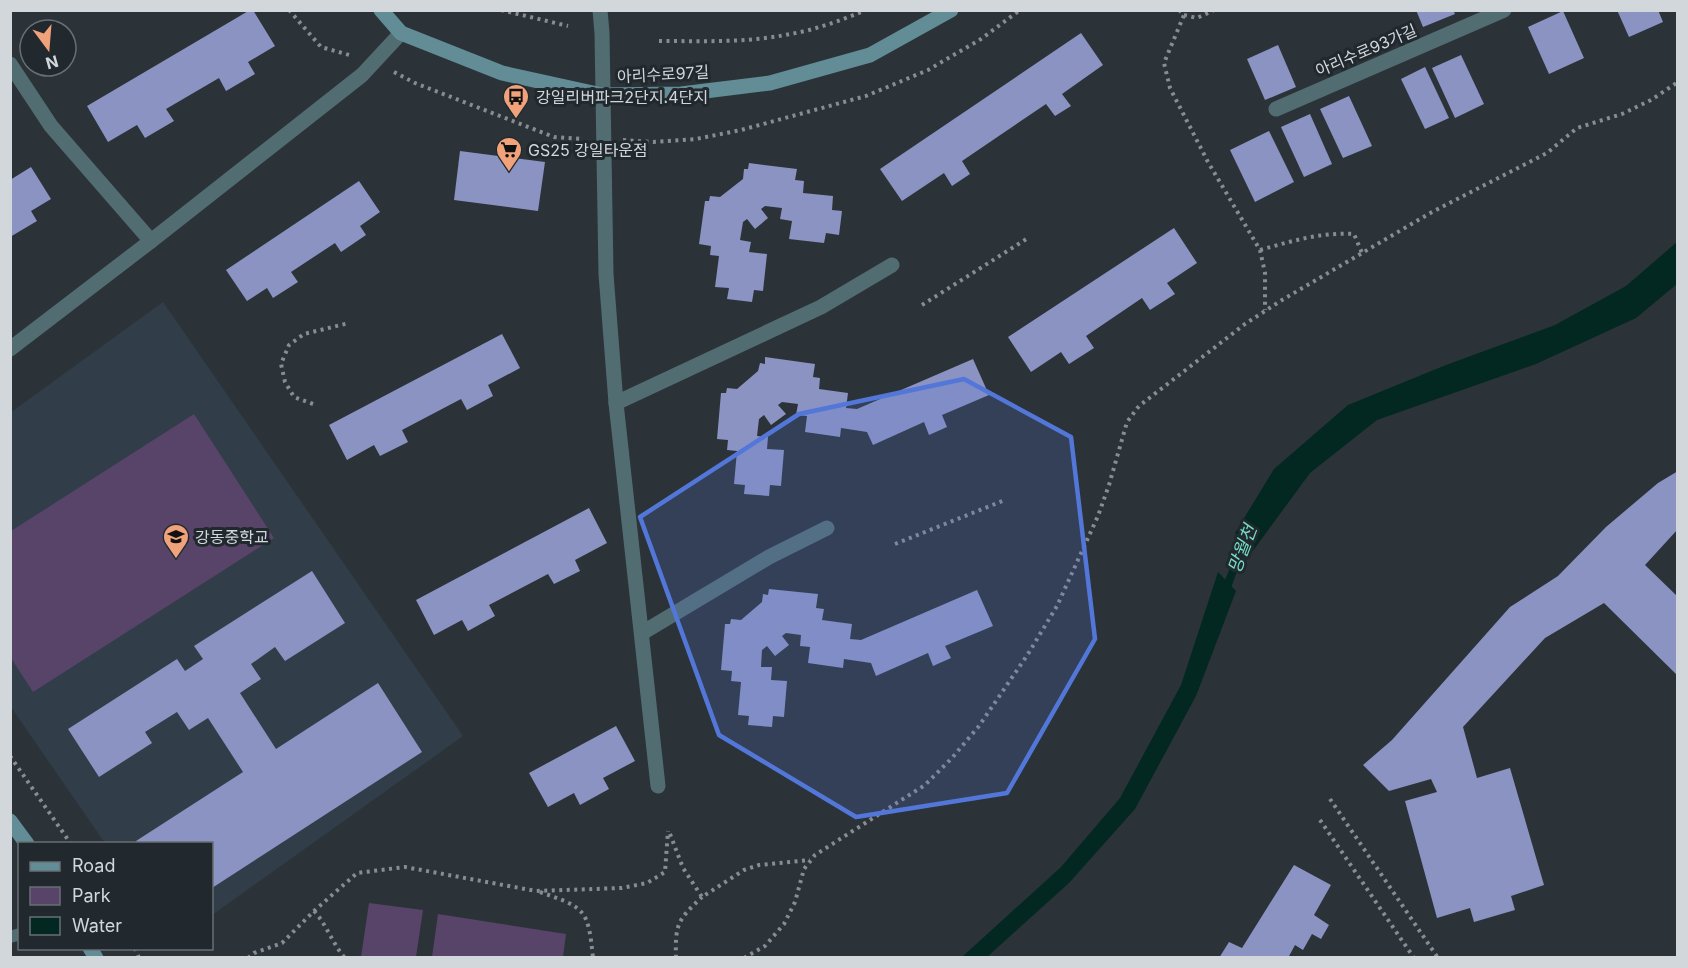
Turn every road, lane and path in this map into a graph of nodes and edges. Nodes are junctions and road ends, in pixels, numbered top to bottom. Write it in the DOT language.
graph roads {
  1 [pos="289,10"];
  2 [pos="381,10"];
  3 [pos="501,10"];
  4 [pos="600,10"];
  5 [pos="866,10"];
  6 [pos="951,10"];
  7 [pos="1020,10"];
  8 [pos="1179,10"];
  9 [pos="1214,10"];
  10 [pos="1464,10"];
  11 [pos="1504,10"];
  12 [pos="1184,15"];
  13 [pos="1470,25"];
  14 [pos="568,26"];
  15 [pos="401,33"];
  16 [pos="659,41"];
  17 [pos="375,62"];
  18 [pos="10,64"];
  19 [pos="1677,82"];
  20 [pos="602,95"];
  21 [pos="1276,109"];
  22 [pos="603,140"];
  23 [pos="1028,238"];
  24 [pos="151,242"];
  25 [pos="1260,250"];
  26 [pos="1362,253"];
  27 [pos="892,265"];
  28 [pos="922,305"];
  29 [pos="1265,310"];
  30 [pos="349,323"];
  31 [pos="10,349"];
  32 [pos="616,403"];
  33 [pos="313,404"];
  34 [pos="1005,500"];
  35 [pos="827,528"];
  36 [pos="896,544"];
  37 [pos="642,633"];
  38 [pos="10,756"];
  39 [pos="658,786"];
  40 [pos="1330,799"];
  41 [pos="1320,820"];
  42 [pos="10,821"];
  43 [pos="26,842"];
  44 [pos="70,842"];
  45 [pos="811,860"];
  46 [pos="537,891"];
  47 [pos="702,897"];
  48 [pos="314,910"];
  49 [pos="248,957"];
  50 [pos="345,957"];
  51 [pos="594,957"];
  52 [pos="676,957"];
  53 [pos="744,957"];
  54 [pos="1414,957"];
  55 [pos="1438,957"];
  1 -- 17 [label="path"];
  2 -- 15 [label="street, 아리수로97길"];
  3 -- 14 [label="path"];
  4 -- 20 [label="street"];
  5 -- 16 [label="path"];
  6 -- 20 [label="street, 아리수로97길"];
  7 -- 22 [label="path"];
  8 -- 12 [label="path"];
  9 -- 12 [label="path"];
  10 -- 13 [label="street"];
  11 -- 13 [label="street, 아리수로93가길"];
  12 -- 25 [label="path"];
  13 -- 21 [label="street, 아리수로93가길"];
  15 -- 17 [label="street"];
  15 -- 20 [label="street, 아리수로97길"];
  17 -- 22 [label="path"];
  17 -- 24 [label="street"];
  18 -- 24 [label="street"];
  19 -- 26 [label="path"];
  20 -- 22 [label="street"];
  22 -- 32 [label="street"];
  23 -- 28 [label="path"];
  24 -- 31 [label="street"];
  25 -- 26 [label="path"];
  25 -- 29 [label="path"];
  26 -- 29 [label="path"];
  27 -- 32 [label="street"];
  29 -- 45 [label="path"];
  30 -- 33 [label="path"];
  32 -- 37 [label="street"];
  34 -- 36 [label="path"];
  35 -- 37 [label="street"];
  37 -- 39 [label="street"];
  38 -- 44 [label="path"];
  40 -- 55 [label="path"];
  41 -- 54 [label="path"];
  42 -- 43 [label="street"];
  45 -- 47 [label="path"];
  45 -- 53 [label="path"];
  46 -- 47 [label="path"];
  46 -- 48 [label="path"];
  46 -- 51 [label="path"];
  47 -- 52 [label="path"];
  48 -- 49 [label="path"];
  48 -- 50 [label="path"];
}
